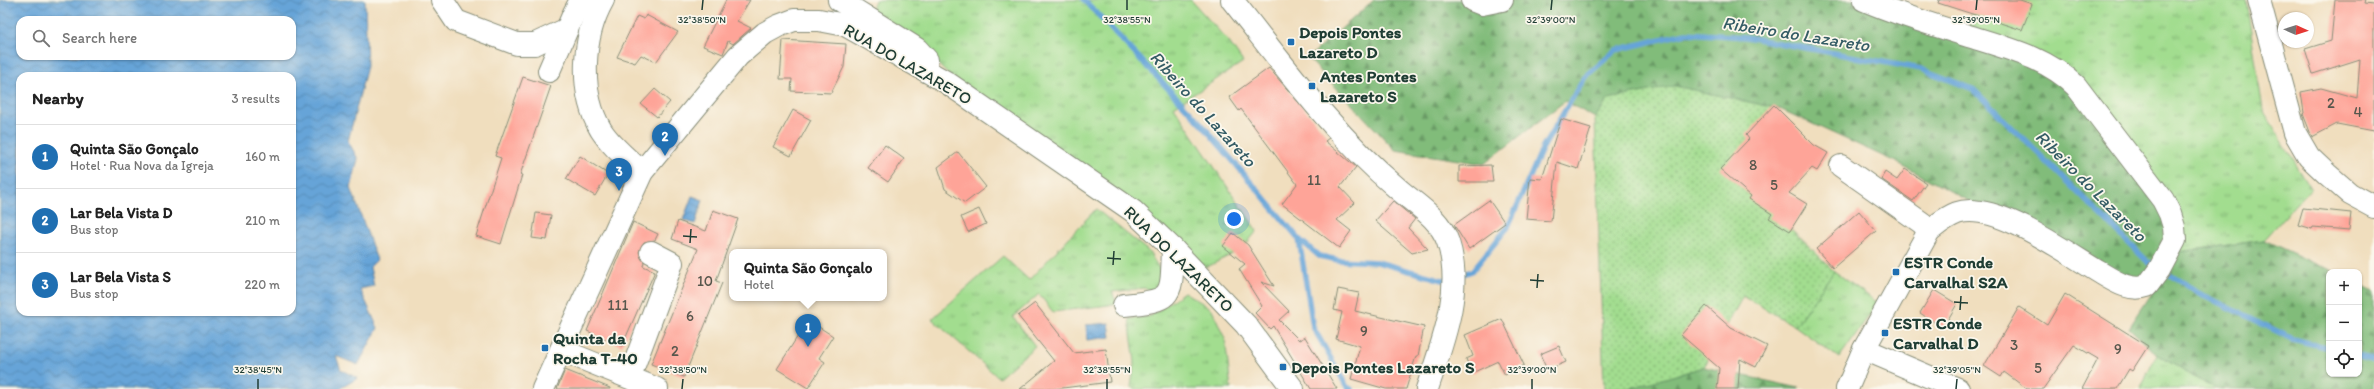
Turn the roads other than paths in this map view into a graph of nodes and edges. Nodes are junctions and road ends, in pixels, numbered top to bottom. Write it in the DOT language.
graph roads {
  1 [pos="442,0"];
  2 [pos="581,0"];
  3 [pos="603,0"];
  4 [pos="839,0"];
  5 [pos="1232,0"];
  6 [pos="1472,0"];
  7 [pos="1502,0"];
  8 [pos="1864,0"];
  9 [pos="2259,0"];
  10 [pos="567,29"];
  11 [pos="549,71"];
  12 [pos="946,82"];
  13 [pos="1841,166"];
  14 [pos="642,172"];
  15 [pos="2374,208"];
  16 [pos="1929,231"];
  17 [pos="1173,249"];
  18 [pos="651,252"];
  19 [pos="1124,305"];
  20 [pos="561,350"];
  21 [pos="1864,350"];
  22 [pos="630,376"];
  23 [pos="543,389"];
  24 [pos="657,389"];
  25 [pos="1293,389"];
  26 [pos="1427,389"];
  27 [pos="1847,389"];
  28 [pos="1958,389"];
  1 -- 10 [label="street"];
  2 -- 10 [label="street"];
  3 -- 14 [label="street"];
  4 -- 12 [label="street"];
  5 -- 26 [label="street"];
  6 -- 7 [label="street"];
  8 -- 16 [label="street"];
  9 -- 15 [label="street"];
  10 -- 11 [label="street"];
  12 -- 14 [label="street, RUA DO LAZARETO"];
  12 -- 17 [label="street, RUA DO LAZARETO"];
  13 -- 16 [label="street"];
  14 -- 20 [label="street, RUA DO LAZARETO"];
  16 -- 21 [label="street"];
  17 -- 19 [label="street"];
  17 -- 25 [label="street, RUA DO LAZARETO"];
  18 -- 22 [label="street"];
  20 -- 22 [label="street"];
  20 -- 23 [label="street, RUA DO LAZARETO"];
  21 -- 27 [label="street"];
  21 -- 28 [label="street"];
  22 -- 24 [label="street"];
}
